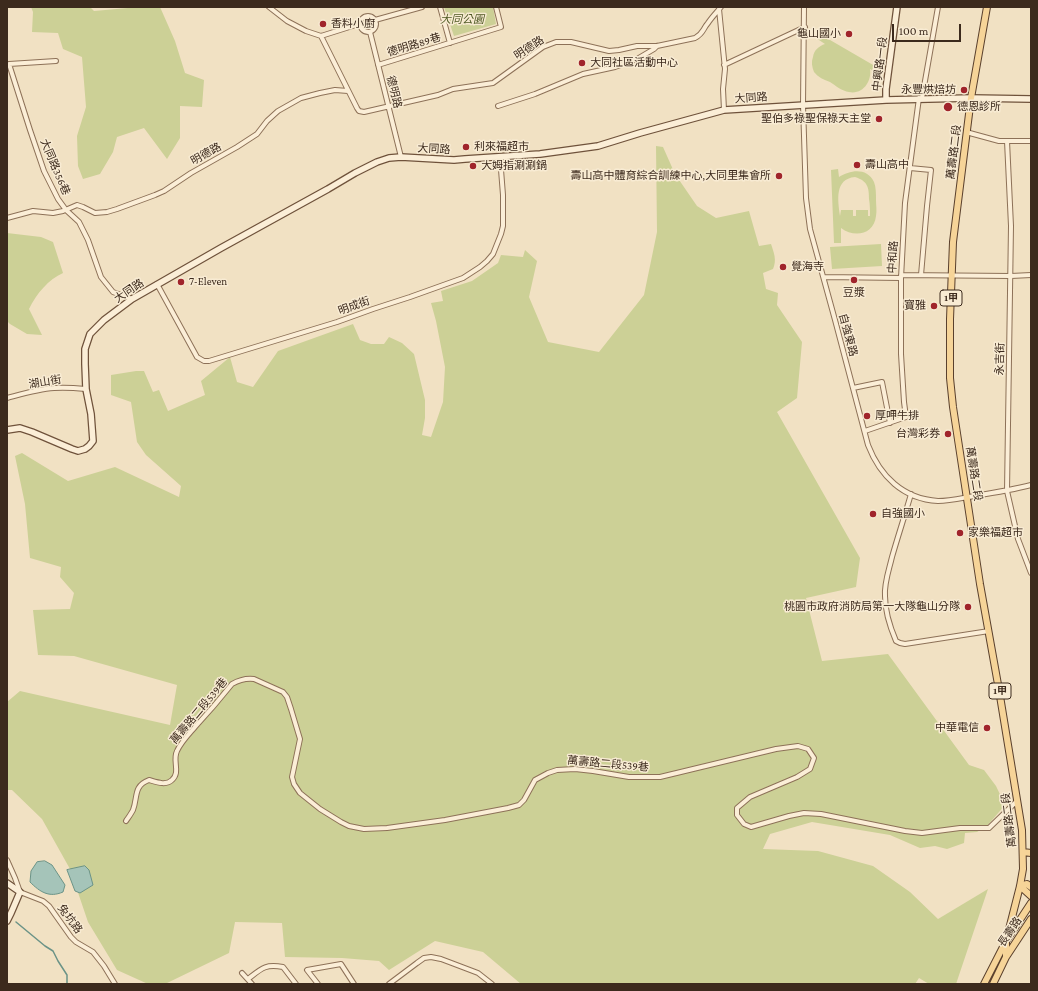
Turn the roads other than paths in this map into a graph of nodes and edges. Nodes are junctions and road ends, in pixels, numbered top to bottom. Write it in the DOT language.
graph roads {
  1 [pos="270,7"];
  2 [pos="422,7"];
  3 [pos="440,7"];
  4 [pos="496,7"];
  5 [pos="804,7"];
  6 [pos="897,7"];
  7 [pos="938,7"];
  8 [pos="987,7"];
  9 [pos="720,8"];
  10 [pos="375,20"];
  11 [pos="359,24"];
  12 [pos="805,27"];
  13 [pos="370,32"];
  14 [pos="321,36"];
  15 [pos="450,43"];
  16 [pos="657,46"];
  17 [pos="56,61"];
  18 [pos="378,65"];
  19 [pos="724,65"];
  20 [pos="348,91"];
  21 [pos="920,98"];
  22 [pos="971,98"];
  23 [pos="1031,99"];
  24 [pos="886,100"];
  25 [pos="803,105"];
  26 [pos="389,106"];
  27 [pos="498,106"];
  28 [pos="724,110"];
  29 [pos="966,132"];
  30 [pos="1007,141"];
  31 [pos="1030,141"];
  32 [pos="402,157"];
  33 [pos="500,157"];
  34 [pos="910,168"];
  35 [pos="66,210"];
  36 [pos="7,218"];
  37 [pos="921,275"];
  38 [pos="1031,275"];
  39 [pos="901,276"];
  40 [pos="951,276"];
  41 [pos="1011,276"];
  42 [pos="824,277"];
  43 [pos="157,284"];
  44 [pos="132,299"];
  45 [pos="853,388"];
  46 [pos="86,389"];
  47 [pos="7,398"];
  48 [pos="890,423"];
  49 [pos="7,430"];
  50 [pos="865,431"];
  51 [pos="1030,486"];
  52 [pos="1007,491"];
  53 [pos="911,494"];
  54 [pos="968,497"];
  55 [pos="1031,573"];
  56 [pos="989,631"];
  57 [pos="1017,801"];
  58 [pos="126,821"];
  59 [pos="1023,852"];
  60 [pos="1031,854"];
  61 [pos="7,860"];
  62 [pos="7,883"];
  63 [pos="1020,886"];
  64 [pos="1031,886"];
  65 [pos="20,892"];
  66 [pos="1031,896"];
  67 [pos="1031,903"];
  68 [pos="8,918"];
  69 [pos="1031,919"];
  70 [pos="1006,941"];
  71 [pos="1006,957"];
  72 [pos="242,973"];
  73 [pos="248,979"];
  74 [pos="116,984"];
  75 [pos="252,984"];
  76 [pos="296,984"];
  77 [pos="318,984"];
  78 [pos="354,984"];
  79 [pos="390,984"];
  80 [pos="492,984"];
  81 [pos="984,984"];
  82 [pos="993,984"];
  1 -- 14 [label="street"];
  2 -- 10 [label="street"];
  3 -- 15 [label="street"];
  4 -- 15 [label="street, 德明路89巷"];
  5 -- 12 [label="street, 自強東路"];
  6 -- 24 [label="street, 中興路一段"];
  7 -- 21 [label="street, 中和路"];
  8 -- 22 [label="main road, 萬壽路二段 / 1甲"];
  9 -- 16 [label="street, 明德路"];
  9 -- 19 [label="street"];
  10 -- 11 [label="street"];
  10 -- 13 [label="street"];
  11 -- 13 [label="street"];
  11 -- 14 [label="street"];
  12 -- 19 [label="street"];
  12 -- 25 [label="street, 自強東路"];
  13 -- 18 [label="street, 德明路"];
  14 -- 20 [label="street, 明德路"];
  15 -- 18 [label="street, 德明路89巷"];
  16 -- 26 [label="street, 明德路"];
  16 -- 27 [label="street"];
  17 -- 35 [label="street, 大同路356巷"];
  18 -- 26 [label="street, 德明路"];
  19 -- 28 [label="street"];
  20 -- 26 [label="street, 明德路"];
  20 -- 35 [label="street, 明德路"];
  21 -- 22 [label="street, 大同路"];
  21 -- 24 [label="street, 大同路"];
  21 -- 34 [label="street, 中和路"];
  22 -- 23 [label="street, 大同路"];
  22 -- 29 [label="main road, 萬壽路二段 / 1甲"];
  24 -- 25 [label="street, 大同路"];
  25 -- 28 [label="street, 大同路"];
  25 -- 42 [label="street, 自強東路"];
  26 -- 32 [label="street, 德明路"];
  28 -- 33 [label="street, 大同路"];
  29 -- 30 [label="street"];
  29 -- 40 [label="main road, 萬壽路二段 / 1甲"];
  30 -- 31 [label="street"];
  30 -- 41 [label="street, 永吉街"];
  32 -- 33 [label="street, 大同路"];
  32 -- 43 [label="street, 大同路"];
  33 -- 43 [label="street, 明成街"];
  34 -- 37 [label="street"];
  34 -- 39 [label="street, 中和路"];
  35 -- 36 [label="street, 明德路"];
  35 -- 44 [label="street, 大同路356巷"];
  37 -- 39 [label="street"];
  37 -- 40 [label="street"];
  38 -- 41 [label="street"];
  39 -- 42 [label="street"];
  39 -- 48 [label="street, 中和路"];
  40 -- 41 [label="street"];
  40 -- 54 [label="main road, 萬壽路二段 / 1甲"];
  41 -- 52 [label="street, 永吉街"];
  42 -- 45 [label="street, 自強東路"];
  43 -- 44 [label="street, 大同路"];
  44 -- 46 [label="street, 大同路"];
  45 -- 48 [label="street"];
  45 -- 50 [label="street, 自強東路"];
  46 -- 47 [label="street, 湖山街"];
  46 -- 49 [label="street, 大同路"];
  48 -- 50 [label="street"];
  50 -- 53 [label="street, 自強東路"];
  51 -- 52 [label="street, 自強東路"];
  52 -- 54 [label="street, 自強東路"];
  52 -- 55 [label="street, 永吉街"];
  53 -- 54 [label="street, 自強東路"];
  53 -- 56 [label="street"];
  54 -- 56 [label="main road, 萬壽路二段 / 1甲"];
  56 -- 57 [label="main road, 萬壽路二段 / 1甲"];
  57 -- 58 [label="street, 萬壽路二段539巷"];
  57 -- 59 [label="main road, 萬壽路二段 / 1甲"];
  59 -- 60 [label="main road"];
  59 -- 63 [label="main road, 萬壽路二段 / 1甲"];
  61 -- 65 [label="street"];
  62 -- 65 [label="street"];
  63 -- 64 [label="main road"];
  63 -- 66 [label="main road"];
  63 -- 70 [label="main road, 萬壽路二段 / 1甲"];
  65 -- 68 [label="street"];
  65 -- 74 [label="street, 兔坑路"];
  67 -- 70 [label="main road, 長壽路"];
  69 -- 71 [label="main road, 長壽路"];
  70 -- 71 [label="main road, 萬壽路二段 / 1甲"];
  70 -- 81 [label="main road, 萬壽路二段"];
  71 -- 82 [label="main road, 萬壽路二段"];
  72 -- 73 [label="street"];
  73 -- 75 [label="street"];
  73 -- 76 [label="street"];
  77 -- 78 [label="street"];
  79 -- 80 [label="street"];
}
